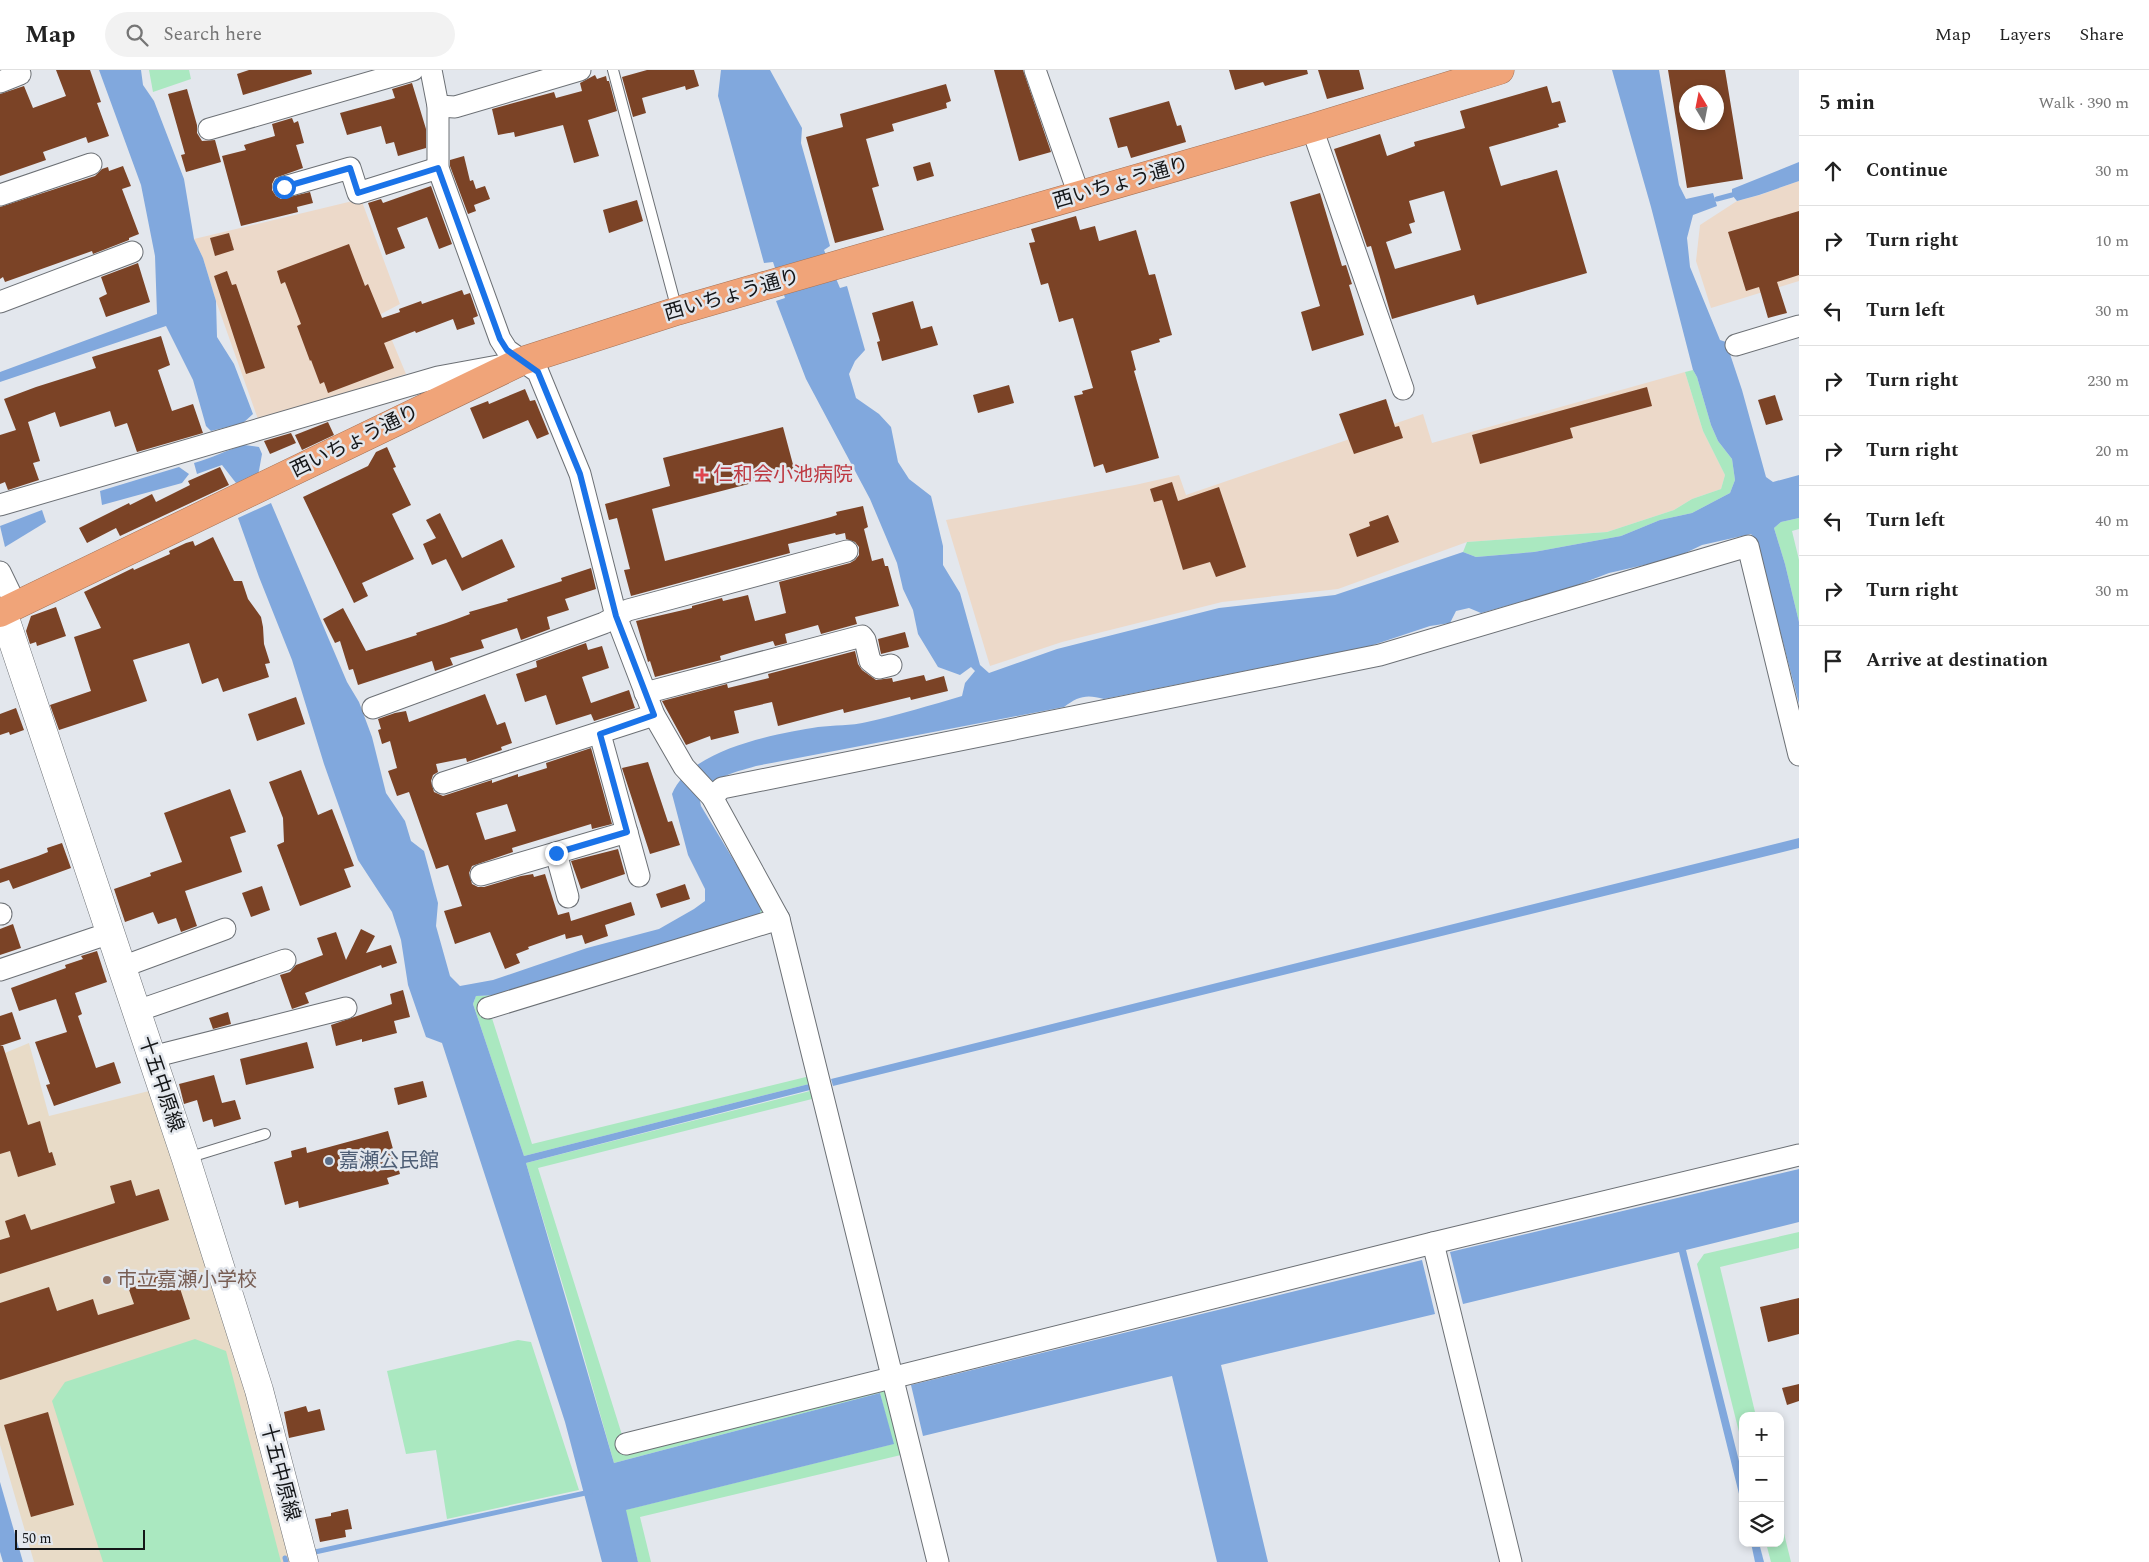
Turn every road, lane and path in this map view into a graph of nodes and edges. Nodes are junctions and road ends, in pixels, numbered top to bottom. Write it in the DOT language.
graph roads {
  1 [pos="413,70"];
  2 [pos="431,70"];
  3 [pos="580,70"];
  4 [pos="613,70"];
  5 [pos="1035,70"];
  6 [pos="1500,70"];
  7 [pos="20,74"];
  8 [pos="0,82"];
  9 [pos="438,106"];
  10 [pos="1312,128"];
  11 [pos="209,129"];
  12 [pos="90,164"];
  13 [pos="438,168"];
  14 [pos="284,187"];
  15 [pos="0,195"];
  16 [pos="1079,195"];
  17 [pos="132,252"];
  18 [pos="0,302"];
  19 [pos="677,311"];
  20 [pos="1799,326"];
  21 [pos="1736,345"];
  22 [pos="522,361"];
  23 [pos="1402,389"];
  24 [pos="0,505"];
  25 [pos="847,551"];
  26 [pos="0,572"];
  27 [pos="6,610"];
  28 [pos="616,616"];
  29 [pos="891,664"];
  30 [pos="645,692"];
  31 [pos="373,708"];
  32 [pos="654,715"];
  33 [pos="600,734"];
  34 [pos="1799,755"];
  35 [pos="443,783"];
  36 [pos="712,797"];
  37 [pos="627,832"];
  38 [pos="556,853"];
  39 [pos="481,875"];
  40 [pos="638,876"];
  41 [pos="568,897"];
  42 [pos="780,919"];
  43 [pos="225,929"];
  44 [pos="110,933"];
  45 [pos="285,960"];
  46 [pos="122,967"];
  47 [pos="0,970"];
  48 [pos="346,1008"];
  49 [pos="488,1008"];
  50 [pos="137,1011"];
  51 [pos="152,1058"];
  52 [pos="265,1134"];
  53 [pos="1799,1155"];
  54 [pos="186,1159"];
  55 [pos="1433,1243"];
  56 [pos="892,1377"];
  57 [pos="626,1444"];
  58 [pos="304,1562"];
  59 [pos="938,1562"];
  60 [pos="1511,1562"];
  1 -- 11 [label="street"];
  2 -- 9 [label="street"];
  3 -- 9 [label="street"];
  4 -- 19 [label="lane"];
  5 -- 16 [label="street"];
  6 -- 10 [label="highway, 西いちょう通り"];
  7 -- 8 [label="street"];
  9 -- 13 [label="street"];
  10 -- 16 [label="highway, 西いちょう通り"];
  10 -- 23 [label="street"];
  12 -- 15 [label="street"];
  13 -- 14 [label="street"];
  13 -- 22 [label="street"];
  16 -- 19 [label="highway, 西いちょう通り"];
  17 -- 18 [label="street"];
  19 -- 22 [label="highway, 西いちょう通り"];
  20 -- 21 [label="street"];
  22 -- 24 [label="street"];
  22 -- 27 [label="highway, 西いちょう通り"];
  22 -- 28 [label="street"];
  25 -- 28 [label="street"];
  26 -- 27 [label="street"];
  27 -- 44 [label="main road, 十五中原線"];
  28 -- 30 [label="street"];
  28 -- 31 [label="street"];
  29 -- 30 [label="street"];
  30 -- 32 [label="street"];
  32 -- 33 [label="street"];
  32 -- 36 [label="street"];
  33 -- 35 [label="street"];
  33 -- 37 [label="street"];
  34 -- 36 [label="street"];
  36 -- 42 [label="street"];
  37 -- 38 [label="street"];
  37 -- 40 [label="street"];
  38 -- 39 [label="street"];
  38 -- 41 [label="street"];
  42 -- 49 [label="street"];
  42 -- 56 [label="street"];
  43 -- 46 [label="street"];
  44 -- 46 [label="main road, 十五中原線"];
  44 -- 47 [label="street"];
  45 -- 50 [label="street"];
  46 -- 50 [label="main road, 十五中原線"];
  48 -- 51 [label="street"];
  50 -- 51 [label="main road, 十五中原線"];
  51 -- 54 [label="main road, 十五中原線"];
  52 -- 54 [label="lane"];
  53 -- 55 [label="street"];
  54 -- 58 [label="main road, 十五中原線"];
  55 -- 56 [label="street"];
  55 -- 60 [label="street"];
  56 -- 57 [label="street"];
  56 -- 59 [label="street"];
}
